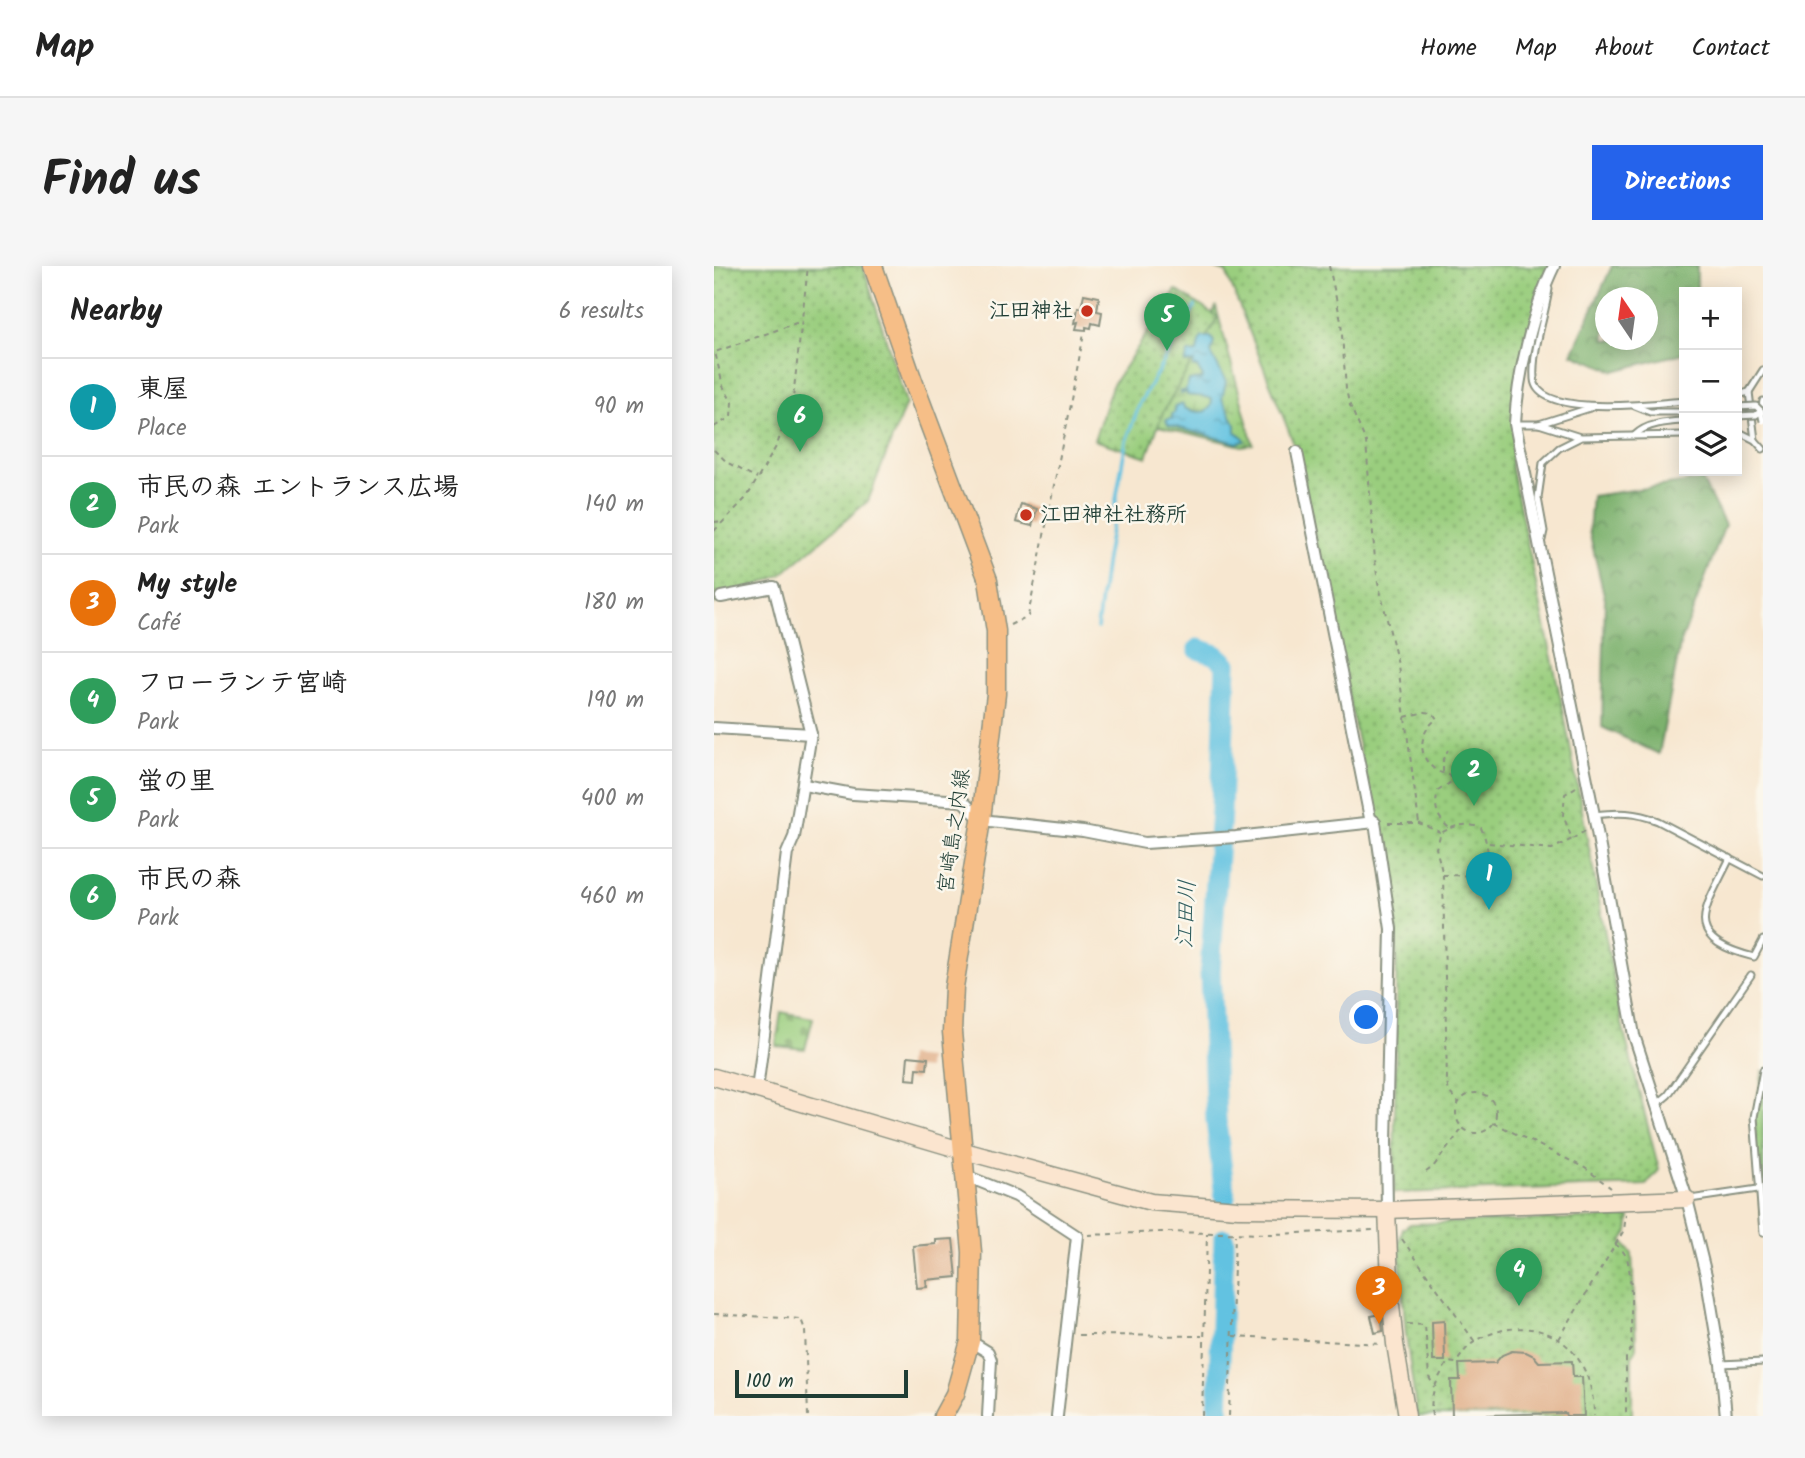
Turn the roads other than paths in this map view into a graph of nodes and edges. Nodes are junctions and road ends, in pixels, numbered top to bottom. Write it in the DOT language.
graph roads {
  1 [pos="873,266"];
  2 [pos="1552,269"];
  3 [pos="1763,370"];
  4 [pos="1749,392"];
  5 [pos="1742,394"];
  6 [pos="1679,401"];
  7 [pos="1763,401"];
  8 [pos="1632,404"];
  9 [pos="1595,406"];
  10 [pos="1742,407"];
  11 [pos="1761,411"];
  12 [pos="1679,412"];
  13 [pos="1742,416"];
  14 [pos="1763,421"];
  15 [pos="1679,422"];
  16 [pos="1515,424"];
  17 [pos="1539,424"];
  18 [pos="1742,434"];
  19 [pos="1679,435"];
  20 [pos="1634,436"];
  21 [pos="1581,438"];
  22 [pos="1755,440"];
  23 [pos="1763,449"];
  24 [pos="1297,452"];
  25 [pos="1539,547"];
  26 [pos="721,597"];
  27 [pos="714,728"];
  28 [pos="811,734"];
  29 [pos="804,785"];
  30 [pos="1594,815"];
  31 [pos="981,820"];
  32 [pos="1375,822"];
  33 [pos="1730,858"];
  34 [pos="1763,876"];
  35 [pos="1763,940"];
  36 [pos="1751,975"];
  37 [pos="1763,1070"];
  38 [pos="714,1077"];
  39 [pos="757,1090"];
  40 [pos="1656,1106"];
  41 [pos="964,1151"];
  42 [pos="966,1176"];
  43 [pos="1758,1189"];
  44 [pos="1687,1199"];
  45 [pos="1387,1210"];
  46 [pos="1763,1233"];
  47 [pos="970,1341"];
  48 [pos="1763,1362"];
  49 [pos="1721,1364"];
  50 [pos="943,1416"];
  51 [pos="988,1416"];
  52 [pos="1057,1416"];
  53 [pos="1407,1416"];
  54 [pos="1726,1416"];
  1 -- 31 [label="main road, 宮崎島之内線"];
  2 -- 9 [label="lane"];
  2 -- 16 [label="street"];
  3 -- 4 [label="lane"];
  4 -- 5 [label="lane"];
  4 -- 22 [label="lane"];
  6 -- 8 [label="lane"];
  7 -- 11 [label="lane, bridge"];
  8 -- 9 [label="lane"];
  8 -- 12 [label="lane"];
  9 -- 17 [label="lane"];
  10 -- 11 [label="lane, bridge"];
  11 -- 13 [label="lane, bridge"];
  11 -- 14 [label="lane, bridge"];
  15 -- 20 [label="lane"];
  16 -- 17 [label="lane"];
  16 -- 25 [label="street"];
  17 -- 21 [label="lane"];
  18 -- 22 [label="lane"];
  19 -- 20 [label="lane"];
  20 -- 21 [label="lane"];
  21 -- 25 [label="lane"];
  22 -- 23 [label="lane"];
  24 -- 32 [label="street"];
  25 -- 30 [label="street"];
  26 -- 28 [label="street"];
  27 -- 28 [label="street"];
  28 -- 29 [label="street"];
  29 -- 31 [label="street"];
  29 -- 39 [label="street"];
  30 -- 33 [label="lane"];
  30 -- 40 [label="street"];
  31 -- 32 [label="street"];
  31 -- 41 [label="main road, 宮崎島之内線"];
  32 -- 45 [label="street"];
  33 -- 34 [label="lane"];
  33 -- 35 [label="lane"];
  36 -- 40 [label="lane"];
  37 -- 43 [label="lane"];
  38 -- 39 [label="street"];
  39 -- 41 [label="street"];
  40 -- 44 [label="street"];
  41 -- 42 [label="main road, 宮崎島之内線"];
  41 -- 45 [label="street"];
  42 -- 47 [label="main road, 宮崎島之内線"];
  42 -- 52 [label="street"];
  43 -- 44 [label="lane"];
  43 -- 46 [label="lane"];
  44 -- 45 [label="street"];
  44 -- 49 [label="street"];
  45 -- 53 [label="street"];
  47 -- 50 [label="main road, 宮崎島之内線"];
  47 -- 51 [label="street"];
  48 -- 49 [label="lane"];
  49 -- 54 [label="street"];
}
